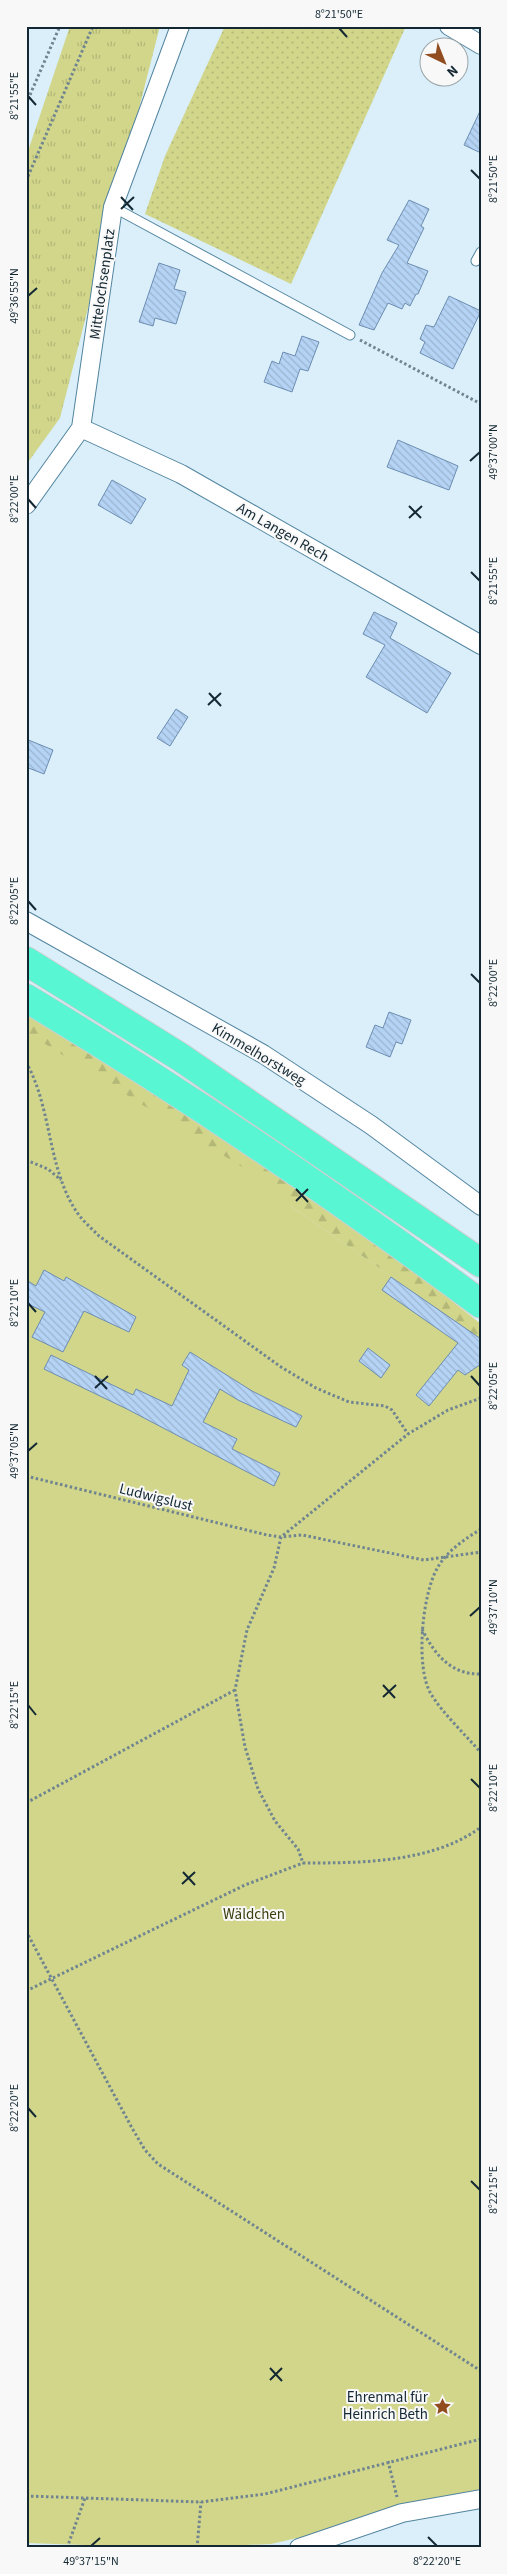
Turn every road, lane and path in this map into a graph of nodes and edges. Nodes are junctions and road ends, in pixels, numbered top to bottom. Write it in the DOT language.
graph roads {
  1 [pos="60,26"];
  2 [pos="93,26"];
  3 [pos="180,26"];
  4 [pos="449,26"];
  5 [pos="481,46"];
  6 [pos="26,104"];
  7 [pos="26,181"];
  8 [pos="113,207"];
  9 [pos="481,252"];
  10 [pos="476,261"];
  11 [pos="350,335"];
  12 [pos="481,404"];
  13 [pos="81,428"];
  14 [pos="26,505"];
  15 [pos="481,645"];
  16 [pos="26,921"];
  17 [pos="26,961"];
  18 [pos="26,998"];
  19 [pos="26,1062"];
  20 [pos="26,1160"];
  21 [pos="61,1180"];
  22 [pos="481,1206"];
  23 [pos="481,1263"];
  24 [pos="481,1304"];
  25 [pos="481,1398"];
  26 [pos="408,1434"];
  27 [pos="26,1476"];
  28 [pos="481,1529"];
  29 [pos="281,1537"];
  30 [pos="481,1552"];
  31 [pos="446,1555"];
  32 [pos="422,1628"];
  33 [pos="481,1674"];
  34 [pos="235,1690"];
  35 [pos="481,1753"];
  36 [pos="26,1803"];
  37 [pos="481,1827"];
  38 [pos="303,1863"];
  39 [pos="26,1931"];
  40 [pos="52,1977"];
  41 [pos="26,1991"];
  42 [pos="481,2371"];
  43 [pos="481,2439"];
  44 [pos="388,2462"];
  45 [pos="26,2496"];
  46 [pos="85,2498"];
  47 [pos="481,2499"];
  48 [pos="201,2502"];
  49 [pos="402,2513"];
  50 [pos="67,2548"];
  51 [pos="197,2548"];
  52 [pos="299,2548"];
  1 -- 6 [label="path"];
  2 -- 7 [label="path"];
  3 -- 8 [label="street, Mittelochsenplatz"];
  4 -- 5 [label="street"];
  8 -- 11 [label="lane"];
  8 -- 13 [label="street, Mittelochsenplatz"];
  9 -- 10 [label="lane"];
  11 -- 12 [label="path"];
  13 -- 14 [label="street, Mittelochsenplatz"];
  13 -- 15 [label="street, Am Langen Rech"];
  16 -- 22 [label="street, Kimmelhorstweg"];
  17 -- 23 [label="highway"];
  18 -- 24 [label="highway"];
  19 -- 21 [label="path"];
  20 -- 21 [label="path"];
  21 -- 26 [label="path"];
  25 -- 26 [label="path"];
  26 -- 29 [label="path"];
  27 -- 29 [label="path, Ludwigslust"];
  28 -- 31 [label="path"];
  29 -- 31 [label="path, Ludwigslust"];
  29 -- 34 [label="path"];
  30 -- 31 [label="path, Ludwigslust"];
  31 -- 32 [label="path"];
  32 -- 33 [label="path"];
  32 -- 35 [label="path"];
  34 -- 36 [label="path"];
  34 -- 38 [label="path"];
  37 -- 38 [label="path"];
  38 -- 40 [label="path"];
  39 -- 40 [label="path"];
  40 -- 41 [label="path"];
  40 -- 42 [label="path"];
  43 -- 44 [label="path"];
  44 -- 48 [label="path"];
  44 -- 49 [label="path"];
  45 -- 46 [label="path"];
  46 -- 48 [label="path"];
  46 -- 50 [label="path"];
  47 -- 49 [label="street"];
  48 -- 51 [label="path"];
  49 -- 52 [label="street"];
}
